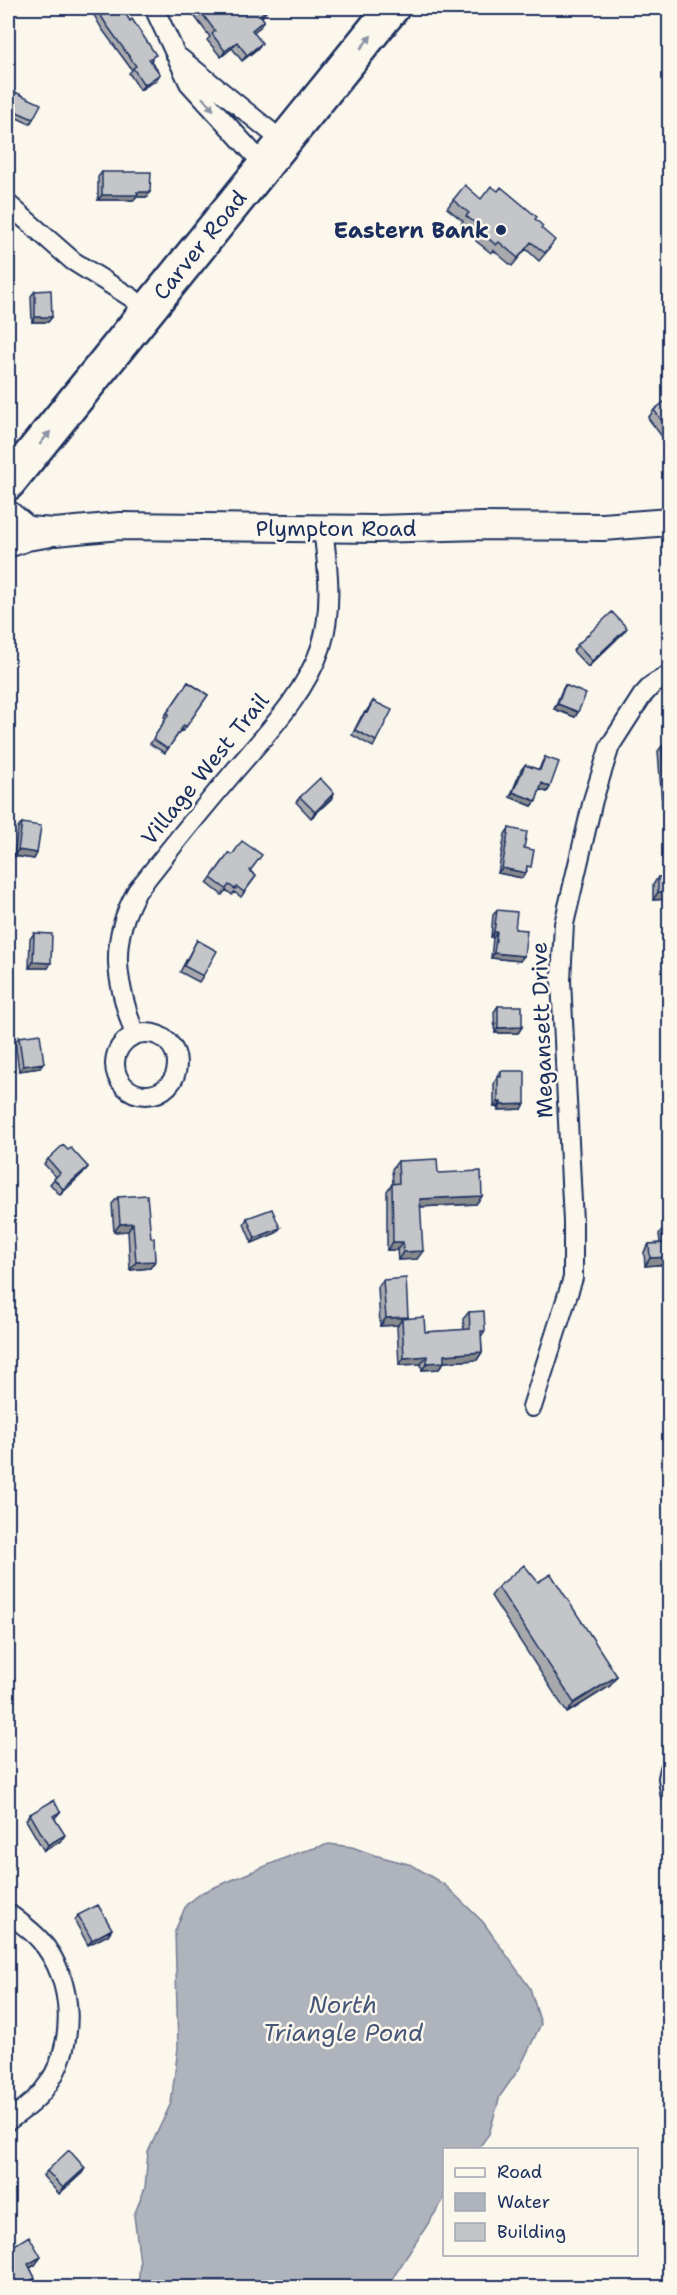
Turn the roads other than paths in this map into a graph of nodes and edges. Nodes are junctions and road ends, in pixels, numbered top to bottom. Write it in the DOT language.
graph roads {
  1 [pos="154,8"];
  2 [pos="366,8"];
  3 [pos="392,8"];
  4 [pos="176,56"];
  5 [pos="261,142"];
  6 [pos="8,204"];
  7 [pos="139,304"];
  8 [pos="8,452"];
  9 [pos="8,483"];
  10 [pos="8,514"];
  11 [pos="669,522"];
  12 [pos="323,529"];
  13 [pos="55,532"];
  14 [pos="8,543"];
  15 [pos="669,674"];
  16 [pos="135,1035"];
  17 [pos="532,1407"];
  18 [pos="669,1769"];
  19 [pos="669,1793"];
  20 [pos="8,1913"];
  21 [pos="8,2121"];
  1 -- 4 [label="street"];
  2 -- 5 [label="highway, Carver Road"];
  7 -- 3 [label="highway, Carver Road, one-way"];
  4 -- 5 [label="street"];
  4 -- 5 [label="street, one-way"];
  5 -- 7 [label="highway, Carver Road"];
  6 -- 7 [label="street"];
  7 -- 8 [label="highway, Carver Road"];
  9 -- 7 [label="highway, Carver Road, one-way"];
  10 -- 13 [label="main road, Plympton Road"];
  11 -- 12 [label="main road, Plympton Road"];
  12 -- 13 [label="main road, Plympton Road"];
  12 -- 16 [label="street, Village West Trail"];
  13 -- 14 [label="main road"];
  15 -- 17 [label="street, Megansett Drive"];
  18 -- 19 [label="street"];
  20 -- 21 [label="street"];
}
